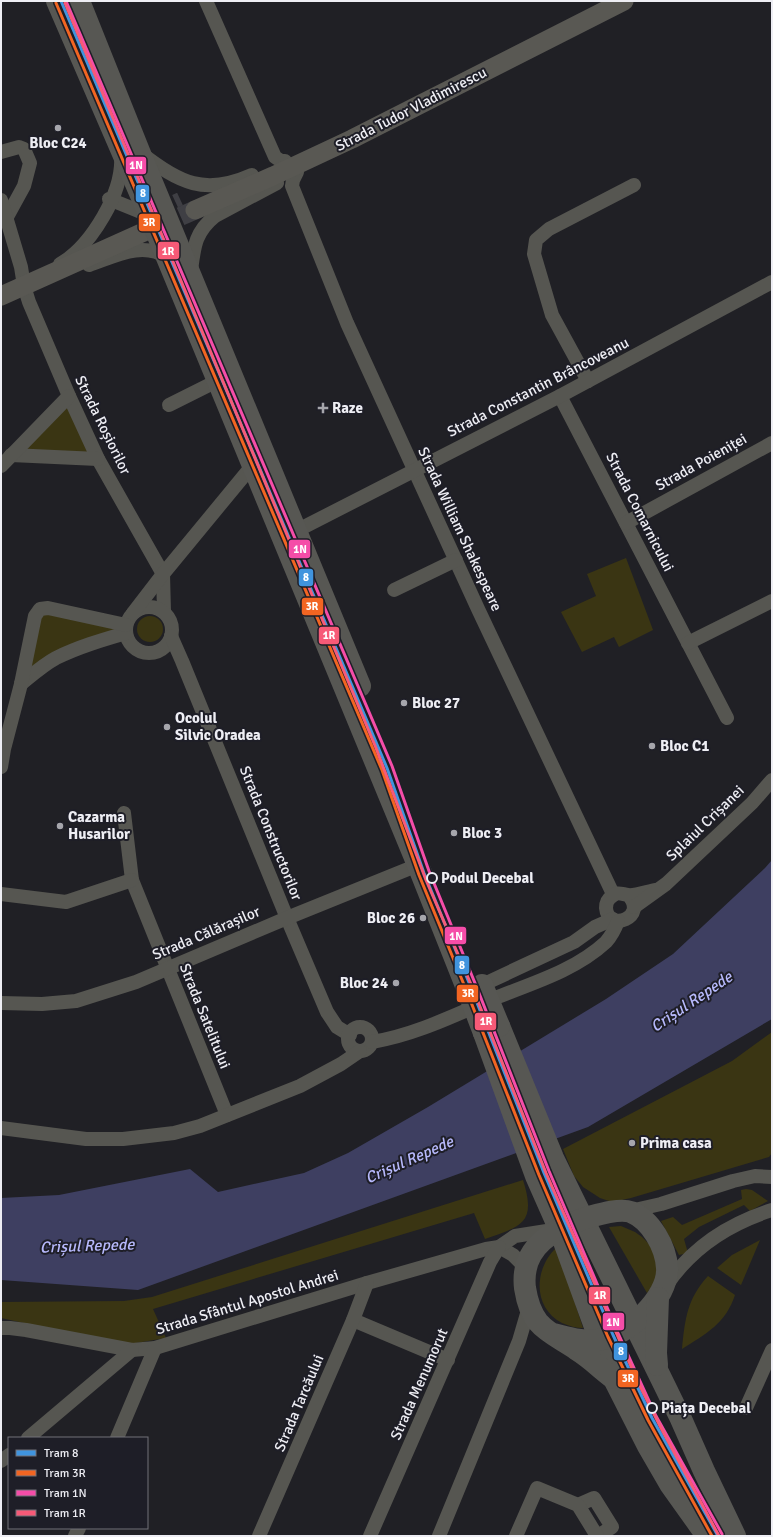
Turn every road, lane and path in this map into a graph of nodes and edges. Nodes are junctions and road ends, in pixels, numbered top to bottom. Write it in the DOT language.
graph roads {
  1 [pos="57,1"];
  2 [pos="79,1"];
  3 [pos="206,1"];
  4 [pos="624,1"];
  5 [pos="130,150"];
  6 [pos="1,152"];
  7 [pos="312,158"];
  8 [pos="285,161"];
  9 [pos="297,172"];
  10 [pos="281,181"];
  11 [pos="634,185"];
  12 [pos="293,188"];
  13 [pos="1,200"];
  14 [pos="110,200"];
  15 [pos="195,210"];
  16 [pos="7,217"];
  17 [pos="146,223"];
  18 [pos="167,258"];
  19 [pos="190,275"];
  20 [pos="31,280"];
  21 [pos="772,282"];
  22 [pos="1,296"];
  23 [pos="217,381"];
  24 [pos="588,381"];
  25 [pos="69,396"];
  26 [pos="560,396"];
  27 [pos="169,405"];
  28 [pos="772,443"];
  29 [pos="11,455"];
  30 [pos="98,459"];
  31 [pos="1,466"];
  32 [pos="252,466"];
  33 [pos="415,470"];
  34 [pos="626,523"];
  35 [pos="296,531"];
  36 [pos="456,560"];
  37 [pos="163,574"];
  38 [pos="394,590"];
  39 [pos="772,601"];
  40 [pos="164,612"];
  41 [pos="129,624"];
  42 [pos="171,636"];
  43 [pos="688,643"];
  44 [pos="21,684"];
  45 [pos="727,718"];
  46 [pos="1,767"];
  47 [pos="772,780"];
  48 [pos="124,813"];
  49 [pos="418,865"];
  50 [pos="132,880"];
  51 [pos="1,894"];
  52 [pos="613,894"];
  53 [pos="631,901"];
  54 [pos="613,917"];
  55 [pos="286,918"];
  56 [pos="167,968"];
  57 [pos="475,988"];
  58 [pos="1,1003"];
  59 [pos="350,1035"];
  60 [pos="372,1042"];
  61 [pos="360,1051"];
  62 [pos="228,1115"];
  63 [pos="1,1128"];
  64 [pos="772,1177"];
  65 [pos="772,1210"];
  66 [pos="630,1211"];
  67 [pos="584,1219"];
  68 [pos="559,1228"];
  69 [pos="499,1247"];
  70 [pos="525,1268"];
  71 [pos="367,1283"];
  72 [pos="658,1298"];
  73 [pos="529,1307"];
  74 [pos="353,1320"];
  75 [pos="634,1322"];
  76 [pos="1,1328"];
  77 [pos="553,1334"];
  78 [pos="599,1340"];
  79 [pos="155,1348"];
  80 [pos="132,1350"];
  81 [pos="772,1350"];
  82 [pos="448,1360"];
  83 [pos="658,1371"];
  84 [pos="614,1379"];
  85 [pos="746,1408"];
  86 [pos="29,1437"];
  87 [pos="117,1437"];
  88 [pos="259,1536"];
  89 [pos="370,1536"];
  90 [pos="439,1536"];
  91 [pos="516,1536"];
  92 [pos="597,1536"];
  93 [pos="707,1536"];
  94 [pos="734,1536"];
  1 -- 5 [label="main road"];
  2 -- 5 [label="main road"];
  3 -- 8 [label="street"];
  4 -- 7 [label="street, Strada Tudor Vladimirescu"];
  5 -- 8 [label="street"];
  5 -- 14 [label="street"];
  5 -- 18 [label="main road"];
  5 -- 19 [label="main road"];
  6 -- 16 [label="street"];
  7 -- 8 [label="street"];
  7 -- 9 [label="street"];
  7 -- 15 [label="street, Strada Tudor Vladimirescu"];
  9 -- 10 [label="street"];
  9 -- 12 [label="street"];
  10 -- 12 [label="street"];
  10 -- 19 [label="street"];
  11 -- 24 [label="street"];
  12 -- 33 [label="street, Strada William Shakespeare"];
  13 -- 16 [label="street"];
  14 -- 17 [label="street"];
  14 -- 20 [label="street"];
  16 -- 20 [label="street, Strada Roșiorilor"];
  17 -- 20 [label="street"];
  18 -- 20 [label="street"];
  18 -- 23 [label="main road"];
  19 -- 35 [label="main road"];
  20 -- 22 [label="street"];
  20 -- 25 [label="street, Strada Roșiorilor"];
  21 -- 24 [label="street, Strada Constantin Brâncoveanu"];
  23 -- 27 [label="street"];
  23 -- 32 [label="main road"];
  24 -- 26 [label="street, Strada Constantin Brâncoveanu"];
  25 -- 29 [label="street"];
  25 -- 30 [label="street, Strada Roșiorilor"];
  26 -- 33 [label="street, Strada Constantin Brâncoveanu"];
  26 -- 34 [label="street, Strada Comarnicului"];
  28 -- 34 [label="street, Strada Poieniței"];
  29 -- 30 [label="street"];
  29 -- 31 [label="street"];
  30 -- 37 [label="street, Strada Roșiorilor"];
  32 -- 37 [label="street"];
  32 -- 49 [label="main road"];
  33 -- 35 [label="street, Strada Constantin Brâncoveanu"];
  33 -- 36 [label="street, Strada William Shakespeare"];
  34 -- 43 [label="street, Strada Comarnicului"];
  35 -- 57 [label="main road"];
  36 -- 38 [label="street"];
  36 -- 52 [label="street, Strada William Shakespeare"];
  37 -- 40 [label="street"];
  37 -- 41 [label="street"];
  39 -- 43 [label="street"];
  40 -- 41 [label="street"];
  40 -- 42 [label="street"];
  41 -- 42 [label="street"];
  41 -- 44 [label="street"];
  41 -- 44 [label="street"];
  42 -- 55 [label="street, Strada Constructorilor"];
  43 -- 45 [label="street, Strada Comarnicului"];
  44 -- 46 [label="street"];
  47 -- 53 [label="street, Splaiul Crișanei"];
  48 -- 50 [label="street, Strada Satelitului"];
  49 -- 55 [label="street, Strada Călărașilor"];
  49 -- 57 [label="main road"];
  50 -- 51 [label="street"];
  50 -- 56 [label="street, Strada Satelitului"];
  52 -- 53 [label="street, Splaiul Crișanei"];
  52 -- 54 [label="street"];
  53 -- 54 [label="street"];
  54 -- 57 [label="street"];
  54 -- 60 [label="street"];
  55 -- 56 [label="street, Strada Călărașilor"];
  55 -- 59 [label="street, Strada Constructorilor"];
  56 -- 58 [label="street, Strada Călărașilor"];
  56 -- 62 [label="street, Strada Satelitului"];
  57 -- 67 [label="main road, bridge"];
  57 -- 68 [label="main road, bridge"];
  59 -- 60 [label="street"];
  59 -- 61 [label="street"];
  60 -- 61 [label="street"];
  61 -- 62 [label="street"];
  62 -- 63 [label="street"];
  64 -- 66 [label="street"];
  65 -- 72 [label="street"];
  66 -- 67 [label="main road"];
  66 -- 72 [label="main road"];
  67 -- 68 [label="main road"];
  67 -- 75 [label="main road"];
  68 -- 69 [label="street, Strada Sfântul Apostol Andrei"];
  68 -- 70 [label="main road"];
  68 -- 78 [label="main road"];
  69 -- 70 [label="street"];
  69 -- 71 [label="street, Strada Sfântul Apostol Andrei"];
  69 -- 82 [label="street, Strada Menumorut"];
  70 -- 73 [label="main road"];
  71 -- 74 [label="street, Strada Tarcăului"];
  71 -- 79 [label="street, Strada Sfântul Apostol Andrei"];
  72 -- 75 [label="main road"];
  72 -- 83 [label="main road"];
  73 -- 77 [label="main road"];
  73 -- 90 [label="street"];
  74 -- 82 [label="street"];
  74 -- 88 [label="street, Strada Tarcăului"];
  75 -- 78 [label="main road"];
  75 -- 83 [label="main road"];
  76 -- 80 [label="street, Strada Sfântul Apostol Andrei"];
  77 -- 78 [label="main road"];
  77 -- 84 [label="main road"];
  78 -- 84 [label="main road"];
  79 -- 80 [label="street, Strada Sfântul Apostol Andrei"];
  79 -- 87 [label="street"];
  80 -- 86 [label="street"];
  81 -- 85 [label="street"];
  82 -- 89 [label="street, Strada Menumorut"];
  83 -- 94 [label="main road"];
  84 -- 93 [label="main road"];
  91 -- 92 [label="street"];
}
